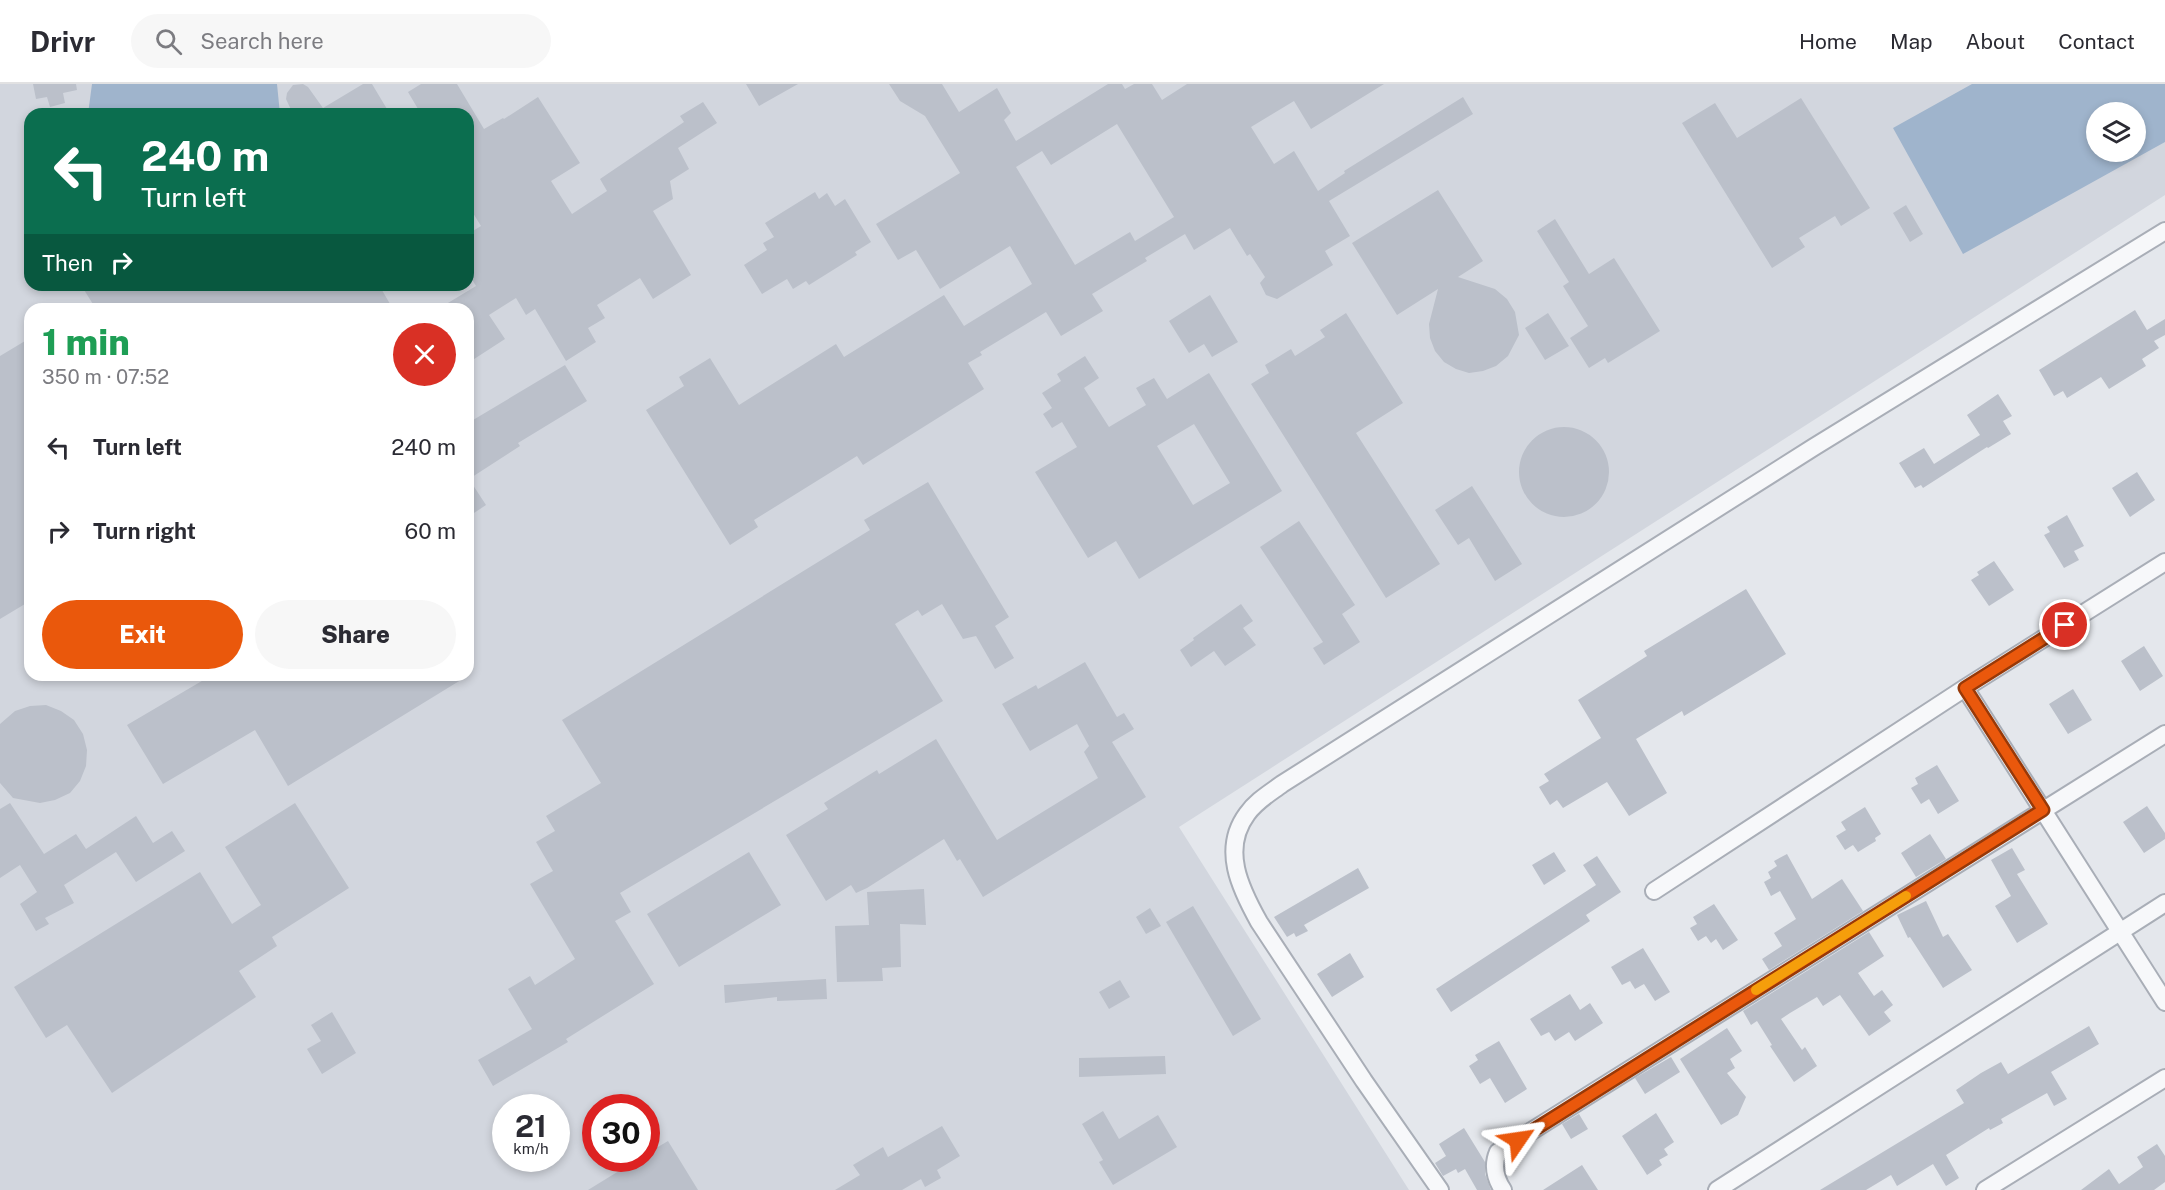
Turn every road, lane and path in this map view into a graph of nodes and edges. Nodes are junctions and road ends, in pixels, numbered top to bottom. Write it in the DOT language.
graph roads {
  1 [pos="2165,231"];
  2 [pos="2165,562"];
  3 [pos="1965,688"];
  4 [pos="2165,734"];
  5 [pos="2043,810"];
  6 [pos="1654,891"];
  7 [pos="2165,903"];
  8 [pos="2120,931"];
  9 [pos="2165,1002"];
  10 [pos="2165,1078"];
  11 [pos="1440,1190"];
  12 [pos="1503,1190"];
  13 [pos="1718,1190"];
  14 [pos="1985,1190"];
  1 -- 11 [label="street"];
  2 -- 3 [label="street"];
  3 -- 5 [label="street"];
  3 -- 6 [label="street"];
  4 -- 5 [label="street"];
  5 -- 8 [label="street"];
  5 -- 12 [label="street"];
  7 -- 8 [label="street"];
  8 -- 9 [label="street"];
  8 -- 13 [label="street"];
  10 -- 14 [label="street"];
}
